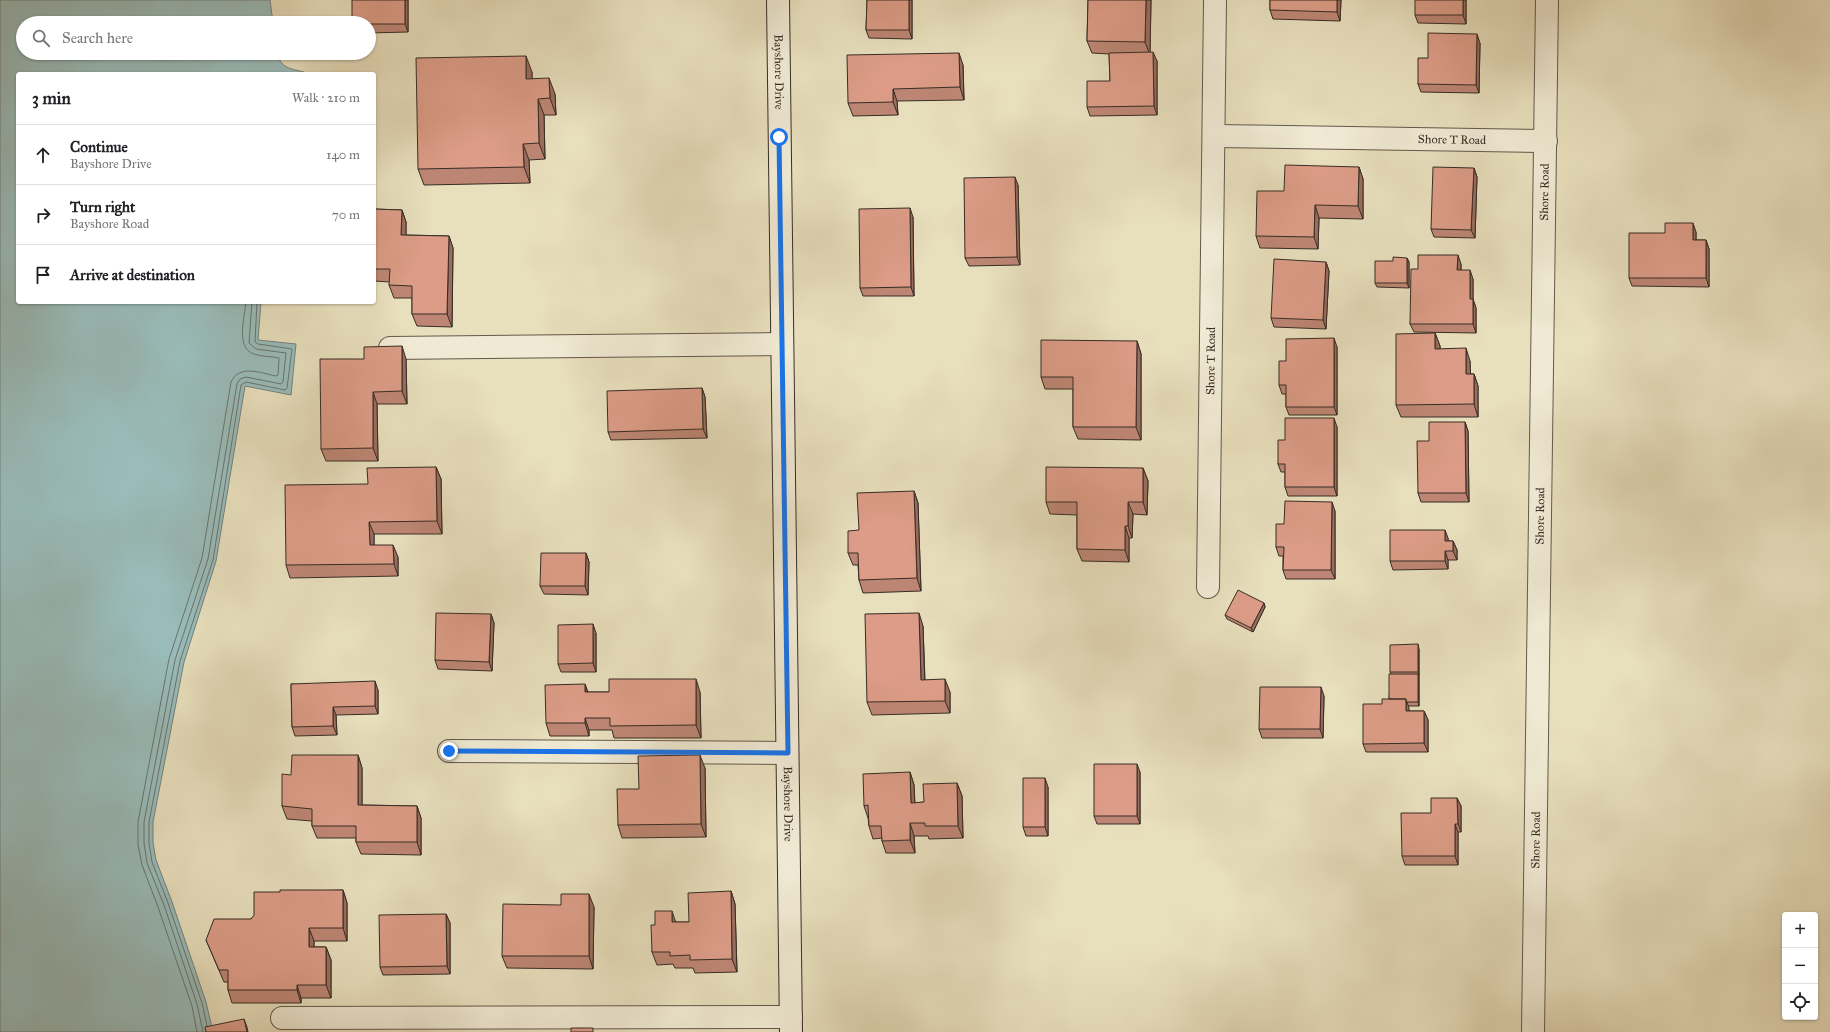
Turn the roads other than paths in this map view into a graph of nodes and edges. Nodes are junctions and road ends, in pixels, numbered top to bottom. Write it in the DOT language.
graph roads {
  1 [pos="778,0"];
  2 [pos="1215,0"];
  3 [pos="1547,0"];
  4 [pos="1214,136"];
  5 [pos="1546,141"];
  6 [pos="782,344"];
  7 [pos="390,348"];
  8 [pos="1208,587"];
  9 [pos="449,751"];
  10 [pos="788,753"];
  11 [pos="282,1018"];
  12 [pos="791,1025"];
  13 [pos="1533,1032"];
  1 -- 6 [label="street, Bayshore Drive"];
  2 -- 4 [label="street, Shore T Road"];
  3 -- 5 [label="street, Shore Road"];
  4 -- 5 [label="street, Shore T Road"];
  4 -- 8 [label="street, Shore T Road"];
  5 -- 13 [label="street, Shore Road"];
  6 -- 7 [label="street"];
  6 -- 10 [label="street, Bayshore Drive"];
  9 -- 10 [label="street"];
  10 -- 12 [label="street, Bayshore Drive"];
  11 -- 12 [label="street"];
}
